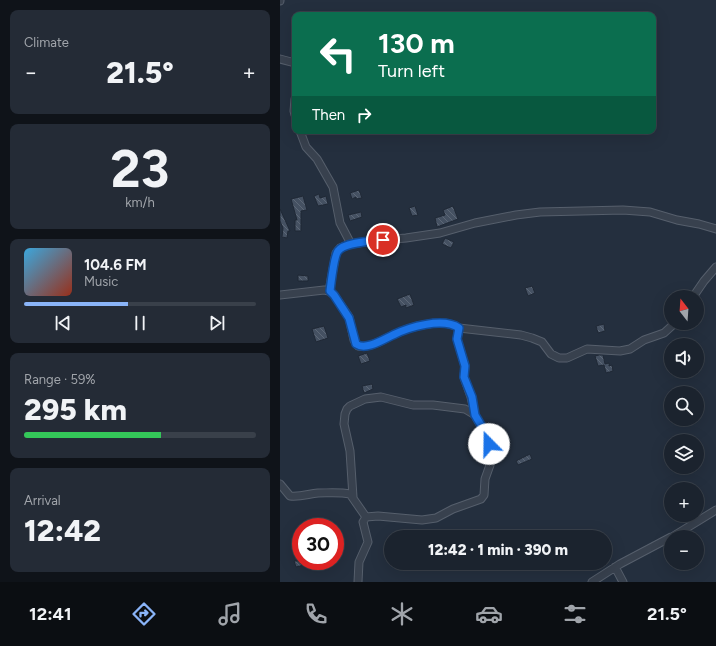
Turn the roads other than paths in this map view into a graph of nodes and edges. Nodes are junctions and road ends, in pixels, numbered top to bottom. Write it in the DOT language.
graph roads {
  1 [pos="280,59"];
  2 [pos="292,62"];
  3 [pos="301,134"];
  4 [pos="716,229"];
  5 [pos="351,244"];
  6 [pos="716,267"];
  7 [pos="698,290"];
  8 [pos="330,291"];
  9 [pos="280,295"];
  10 [pos="459,328"];
  11 [pos="667,330"];
  12 [pos="475,415"];
  13 [pos="280,484"];
  14 [pos="354,498"];
  15 [pos="716,510"];
  16 [pos="366,517"];
  17 [pos="683,530"];
  18 [pos="664,541"];
  19 [pos="614,567"];
  20 [pos="358,582"];
  21 [pos="592,582"];
  22 [pos="623,582"];
  1 -- 2 [label="street"];
  3 -- 5 [label="street"];
  4 -- 5 [label="street"];
  5 -- 8 [label="street"];
  6 -- 7 [label="street"];
  8 -- 9 [label="street"];
  8 -- 10 [label="street"];
  10 -- 11 [label="street"];
  10 -- 12 [label="street"];
  12 -- 14 [label="street"];
  12 -- 16 [label="street"];
  13 -- 14 [label="street"];
  14 -- 16 [label="street"];
  15 -- 17 [label="street"];
  16 -- 20 [label="street"];
  18 -- 19 [label="street"];
  19 -- 21 [label="street"];
  19 -- 22 [label="street"];
}
